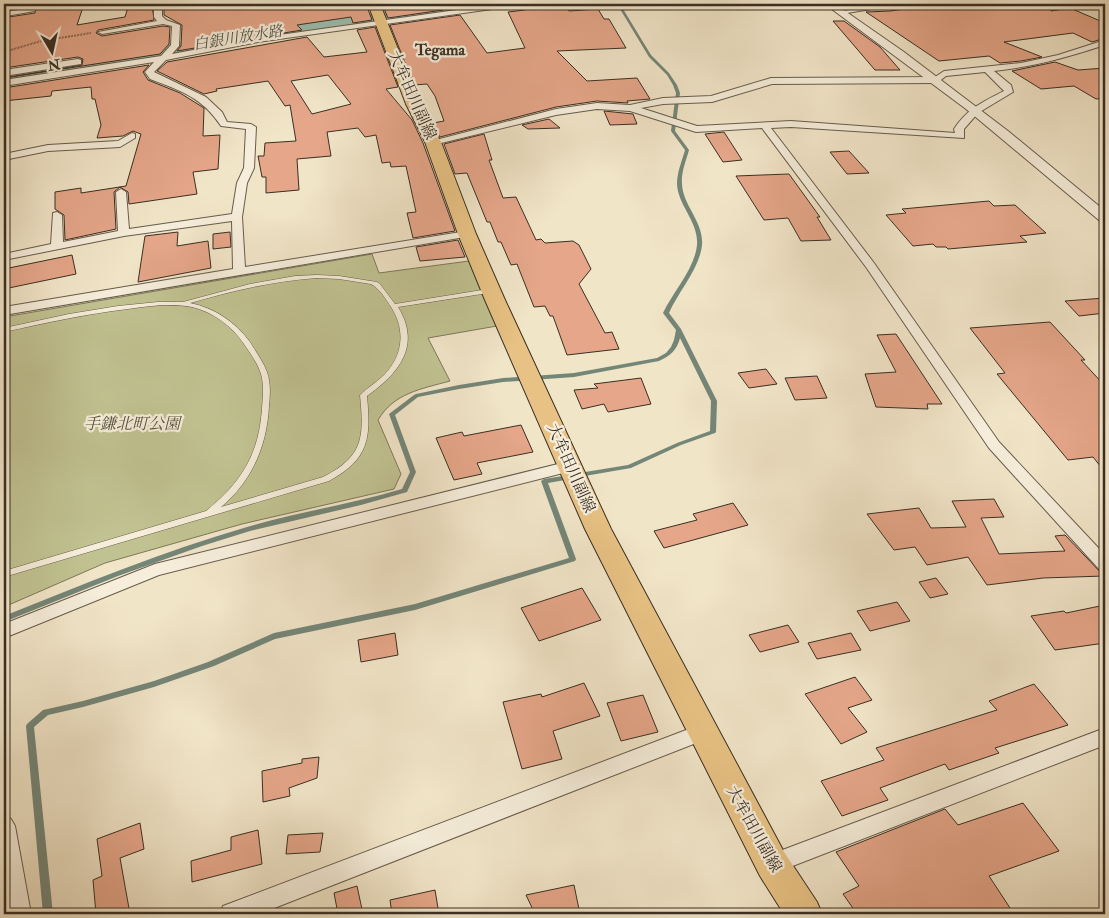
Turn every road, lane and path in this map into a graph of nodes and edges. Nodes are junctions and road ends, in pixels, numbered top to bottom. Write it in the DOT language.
graph roads {
  1 [pos="6,4"];
  2 [pos="32,4"];
  3 [pos="158,4"];
  4 [pos="513,4"];
  5 [pos="828,4"];
  6 [pos="897,4"];
  7 [pos="843,9"];
  8 [pos="378,15"];
  9 [pos="163,22"];
  10 [pos="102,32"];
  11 [pos="1105,42"];
  12 [pos="179,45"];
  13 [pos="4,52"];
  14 [pos="114,57"];
  15 [pos="162,59"];
  16 [pos="87,61"];
  17 [pos="987,70"];
  18 [pos="4,72"];
  19 [pos="941,77"];
  20 [pos="4,83"];
  21 [pos="980,107"];
  22 [pos="630,108"];
  23 [pos="764,125"];
  24 [pos="132,136"];
  25 [pos="434,142"];
  26 [pos="4,157"];
  27 [pos="121,192"];
  28 [pos="1105,204"];
  29 [pos="57,215"];
  30 [pos="237,217"];
  31 [pos="1105,218"];
  32 [pos="124,233"];
  33 [pos="467,234"];
  34 [pos="57,245"];
  35 [pos="4,257"];
  36 [pos="239,272"];
  37 [pos="482,292"];
  38 [pos="183,304"];
  39 [pos="394,306"];
  40 [pos="4,311"];
  41 [pos="4,330"];
  42 [pos="570,466"];
  43 [pos="209,514"];
  44 [pos="1105,565"];
  45 [pos="4,574"];
  46 [pos="4,631"];
  47 [pos="702,732"];
  48 [pos="1105,736"];
  49 [pos="4,826"];
  50 [pos="772,864"];
  51 [pos="20,914"];
  52 [pos="231,914"];
  53 [pos="804,914"];
  1 -- 2 [label="street"];
  3 -- 9 [label="street"];
  4 -- 8 [label="street"];
  5 -- 7 [label="street"];
  6 -- 7 [label="street"];
  7 -- 19 [label="street"];
  8 -- 15 [label="street"];
  8 -- 25 [label="main road, 大牟田川副線"];
  9 -- 10 [label="street"];
  9 -- 12 [label="street"];
  10 -- 13 [label="path"];
  11 -- 17 [label="street"];
  12 -- 14 [label="street"];
  12 -- 15 [label="street"];
  15 -- 20 [label="street"];
  15 -- 30 [label="street"];
  16 -- 18 [label="street"];
  17 -- 19 [label="street"];
  17 -- 21 [label="street"];
  19 -- 21 [label="street"];
  19 -- 22 [label="street"];
  21 -- 23 [label="street"];
  21 -- 28 [label="street"];
  21 -- 31 [label="street"];
  22 -- 23 [label="street"];
  22 -- 25 [label="street"];
  23 -- 44 [label="street"];
  24 -- 26 [label="street"];
  25 -- 33 [label="main road, 大牟田川副線"];
  27 -- 32 [label="street"];
  29 -- 34 [label="street"];
  30 -- 32 [label="street"];
  30 -- 36 [label="street"];
  32 -- 34 [label="street"];
  33 -- 36 [label="street"];
  33 -- 42 [label="main road, 大牟田川副線"];
  34 -- 35 [label="street"];
  36 -- 40 [label="street"];
  37 -- 39 [label="lane"];
  38 -- 39 [label="lane"];
  38 -- 41 [label="lane"];
  38 -- 43 [label="lane"];
  39 -- 43 [label="lane"];
  42 -- 46 [label="street"];
  42 -- 47 [label="main road, 大牟田川副線"];
  43 -- 45 [label="lane"];
  47 -- 50 [label="main road, 大牟田川副線"];
  47 -- 52 [label="street"];
  48 -- 50 [label="street"];
  49 -- 51 [label="street"];
  50 -- 53 [label="main road, 大牟田川副線"];
}
